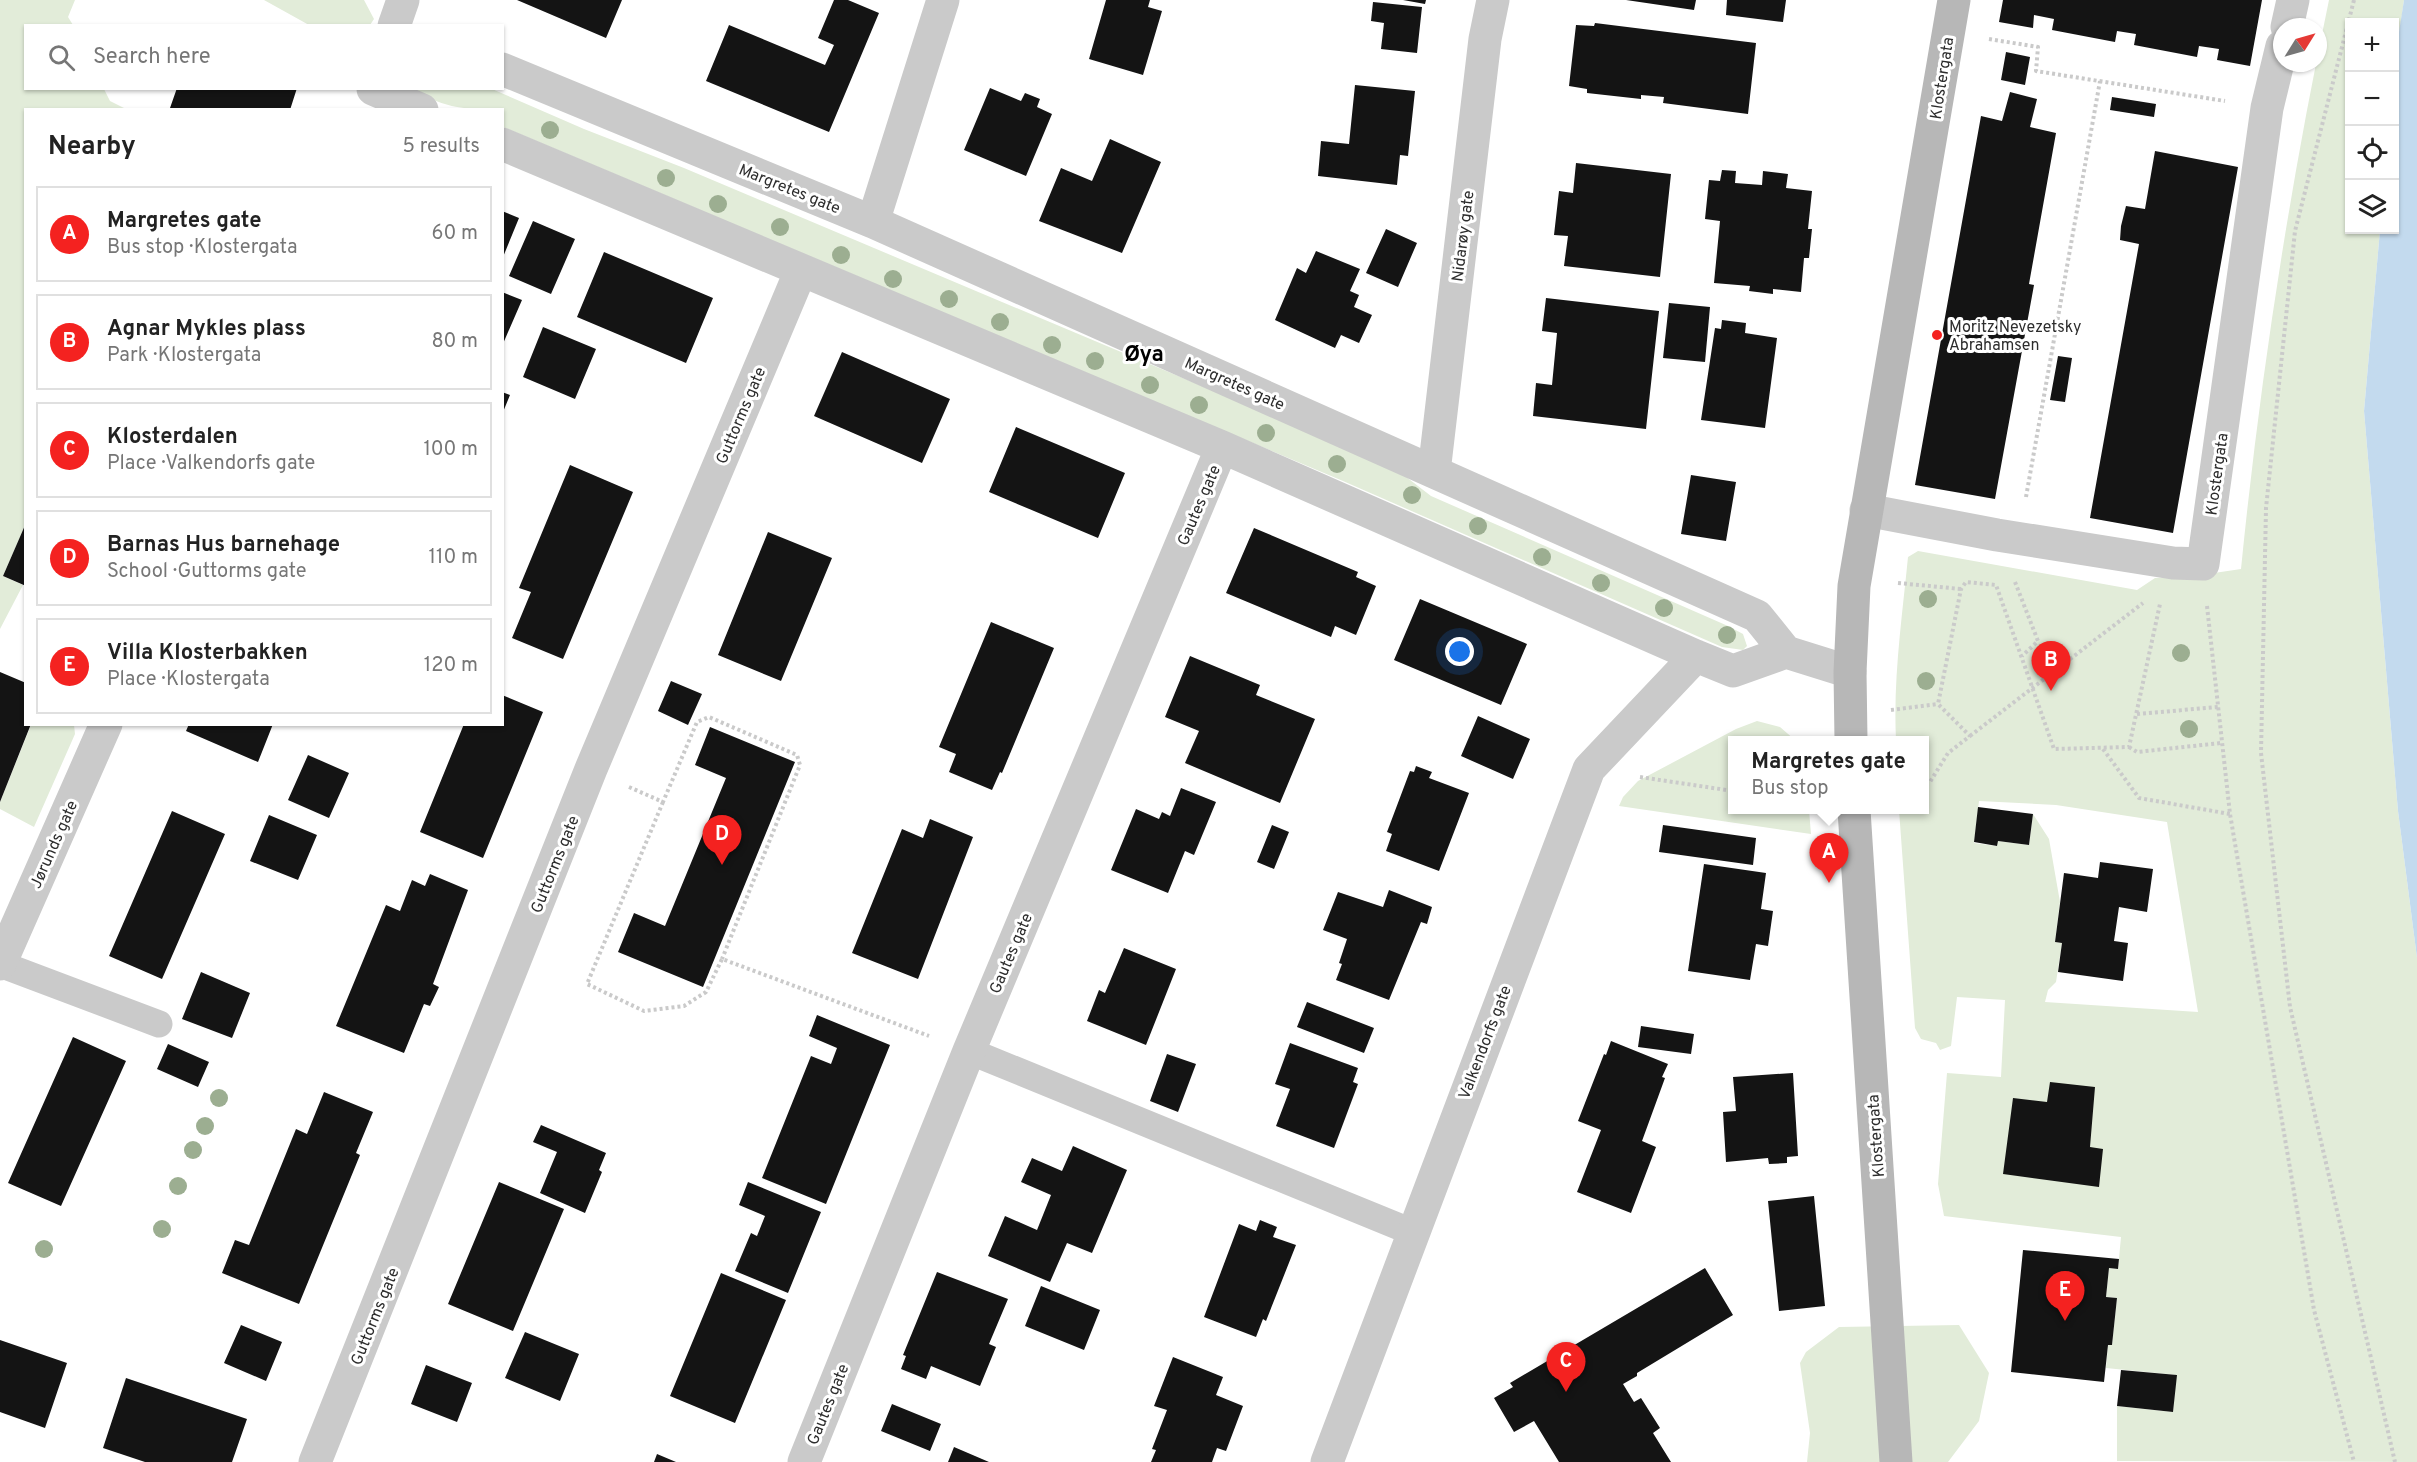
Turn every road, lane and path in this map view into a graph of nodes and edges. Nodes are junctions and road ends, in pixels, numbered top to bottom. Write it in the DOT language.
graph roads {
  1 [pos="943,0"];
  2 [pos="1493,0"];
  3 [pos="1954,0"];
  4 [pos="2293,0"];
  5 [pos="2354,0"];
  6 [pos="2288,18"];
  7 [pos="1984,38"];
  8 [pos="504,70"];
  9 [pos="2276,72"];
  10 [pos="2100,81"];
  11 [pos="374,90"];
  12 [pos="376,90"];
  13 [pos="366,108"];
  14 [pos="417,108"];
  15 [pos="2267,108"];
  16 [pos="504,145"];
  17 [pos="873,222"];
  18 [pos="801,270"];
  19 [pos="1222,447"];
  20 [pos="1434,472"];
  21 [pos="1866,510"];
  22 [pos="2008,536"];
  23 [pos="2180,572"];
  24 [pos="1891,582"];
  25 [pos="1961,589"];
  26 [pos="1786,652"];
  27 [pos="1696,656"];
  28 [pos="2022,656"];
  29 [pos="1850,672"];
  30 [pos="2032,688"];
  31 [pos="1938,704"];
  32 [pos="2218,707"];
  33 [pos="1886,711"];
  34 [pos="2137,714"];
  35 [pos="105,726"];
  36 [pos="1851,736"];
  37 [pos="1970,736"];
  38 [pos="2221,742"];
  39 [pos="2129,747"];
  40 [pos="2103,749"];
  41 [pos="591,769"];
  42 [pos="1589,769"];
  43 [pos="1929,782"];
  44 [pos="1728,790"];
  45 [pos="663,802"];
  46 [pos="1854,814"];
  47 [pos="2230,814"];
  48 [pos="722,958"];
  49 [pos="0,964"];
  50 [pos="159,1024"];
  51 [pos="969,1051"];
  52 [pos="1412,1232"];
  53 [pos="315,1462"];
  54 [pos="804,1462"];
  55 [pos="1327,1462"];
  56 [pos="1896,1462"];
  57 [pos="2354,1462"];
  58 [pos="2395,1462"];
  1 -- 17 [label="street"];
  2 -- 20 [label="street, Nidarøy gate"];
  3 -- 21 [label="street, Klostergata"];
  4 -- 6 [label="street"];
  5 -- 58 [label="path"];
  7 -- 10 [label="path"];
  8 -- 17 [label="street, Margretes gate"];
  9 -- 15 [label="street, Klostergata"];
  10 -- 15 [label="path"];
  10 -- 22 [label="path"];
  11 -- 13 [label="street"];
  12 -- 14 [label="street"];
  15 -- 23 [label="street, Klostergata"];
  16 -- 18 [label="street"];
  17 -- 20 [label="street, Margretes gate"];
  18 -- 19 [label="street"];
  18 -- 41 [label="street, Guttorms gate"];
  19 -- 27 [label="street"];
  19 -- 51 [label="street, Gautes gate"];
  20 -- 26 [label="street, Margretes gate"];
  21 -- 22 [label="street"];
  21 -- 29 [label="street, Klostergata"];
  22 -- 23 [label="street"];
  22 -- 28 [label="path"];
  23 -- 30 [label="path"];
  23 -- 32 [label="path"];
  23 -- 34 [label="path"];
  24 -- 25 [label="path"];
  25 -- 28 [label="path"];
  25 -- 31 [label="path"];
  26 -- 27 [label="street"];
  26 -- 29 [label="street"];
  27 -- 42 [label="street, Valkendorfs gate"];
  28 -- 30 [label="path"];
  29 -- 36 [label="street, Klostergata"];
  30 -- 37 [label="path"];
  30 -- 40 [label="path"];
  31 -- 33 [label="path"];
  31 -- 37 [label="path"];
  32 -- 34 [label="path"];
  32 -- 38 [label="path"];
  34 -- 39 [label="path"];
  35 -- 49 [label="street, Jørunds gate"];
  37 -- 43 [label="path"];
  38 -- 39 [label="path"];
  38 -- 47 [label="path"];
  39 -- 40 [label="path"];
  40 -- 47 [label="path"];
  41 -- 45 [label="path"];
  41 -- 53 [label="street, Guttorms gate"];
  42 -- 44 [label="path"];
  42 -- 52 [label="street, Valkendorfs gate"];
  45 -- 48 [label="path"];
  45 -- 48 [label="path"];
  46 -- 56 [label="street, Klostergata"];
  47 -- 57 [label="path"];
  48 -- 51 [label="path"];
  49 -- 50 [label="lane"];
  51 -- 52 [label="lane"];
  51 -- 54 [label="street, Gautes gate"];
  52 -- 55 [label="street, Valkendorfs gate"];
}
